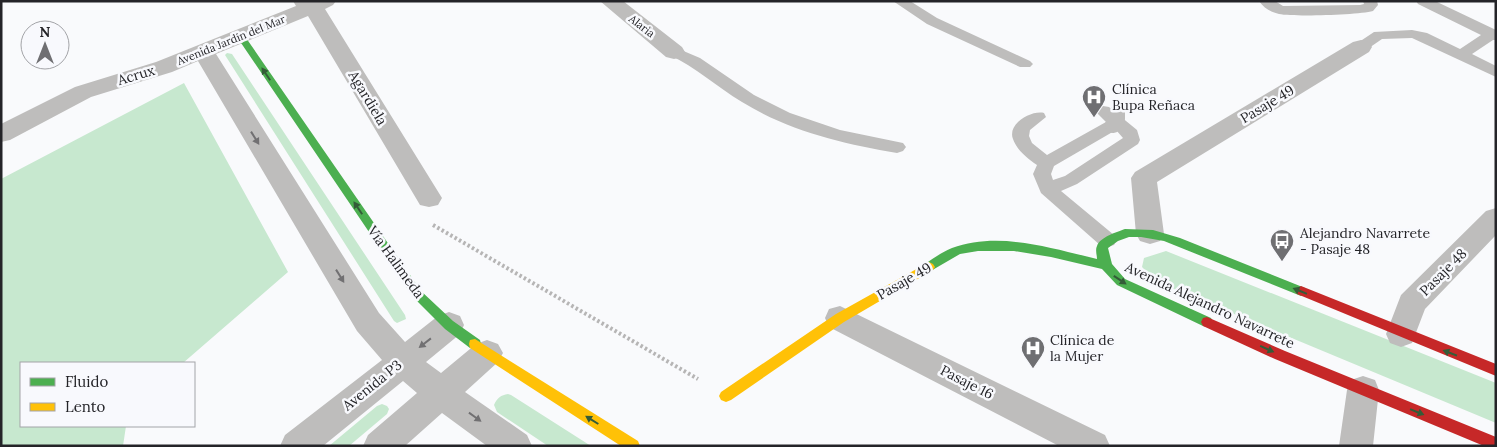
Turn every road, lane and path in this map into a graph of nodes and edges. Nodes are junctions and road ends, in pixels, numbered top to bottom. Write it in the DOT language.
graph roads {
  1 [pos="610,1"];
  2 [pos="900,1"];
  3 [pos="1266,1"];
  4 [pos="1370,1"];
  5 [pos="1423,1"];
  6 [pos="1449,1"];
  7 [pos="314,3"];
  8 [pos="1494,32"];
  9 [pos="241,36"];
  10 [pos="1361,47"];
  11 [pos="203,51"];
  12 [pos="674,52"];
  13 [pos="1461,55"];
  14 [pos="1025,64"];
  15 [pos="164,67"];
  16 [pos="1496,72"];
  17 [pos="1038,117"];
  18 [pos="1,135"];
  19 [pos="897,147"];
  20 [pos="1046,163"];
  21 [pos="1047,189"];
  22 [pos="429,198"];
  23 [pos="1496,218"];
  24 [pos="1150,234"];
  25 [pos="1107,240"];
  26 [pos="1104,265"];
  27 [pos="840,318"];
  28 [pos="448,325"];
  29 [pos="1401,334"];
  30 [pos="487,353"];
  31 [pos="402,361"];
  32 [pos="1496,370"];
  33 [pos="1363,390"];
  34 [pos="441,392"];
  35 [pos="726,396"];
  36 [pos="1496,444"];
  37 [pos="297,446"];
  38 [pos="380,446"];
  39 [pos="516,446"];
  40 [pos="633,446"];
  41 [pos="1093,446"];
  42 [pos="1356,446"];
  1 -- 12 [label="street, Alaria"];
  2 -- 14 [label="lane"];
  3 -- 4 [label="lane"];
  5 -- 8 [label="lane"];
  6 -- 8 [label="lane"];
  7 -- 9 [label="street, Avenida Jardín del Mar"];
  7 -- 22 [label="street, Agardiela"];
  8 -- 13 [label="lane"];
  9 -- 11 [label="street, Avenida Jardín del Mar"];
  28 -- 9 [label="street, Vía Halimeda, one-way"];
  10 -- 13 [label="lane"];
  10 -- 24 [label="street, Pasaje 49"];
  11 -- 15 [label="street, Avenida Jardín del Mar"];
  11 -- 31 [label="street, one-way"];
  12 -- 19 [label="lane"];
  13 -- 16 [label="lane"];
  15 -- 18 [label="street, Acrux"];
  17 -- 20 [label="lane"];
  20 -- 21 [label="lane"];
  20 -- 21 [label="lane"];
  21 -- 25 [label="lane"];
  22 -- 35 [label="path"];
  23 -- 29 [label="street, Pasaje 48"];
  24 -- 25 [label="street"];
  29 -- 24 [label="street, one-way"];
  25 -- 26 [label="street, Avenida Alejandro Navarrete"];
  26 -- 27 [label="street, Pasaje 49"];
  26 -- 33 [label="street, Avenida Alejandro Navarrete, one-way"];
  27 -- 35 [label="street, Pasaje 49"];
  27 -- 41 [label="street, Pasaje 16"];
  28 -- 30 [label="street, Vía Halimeda"];
  28 -- 31 [label="street, Avenida P3, one-way"];
  32 -- 29 [label="street, one-way"];
  30 -- 34 [label="street"];
  40 -- 30 [label="street, Vía Halimeda, one-way"];
  31 -- 34 [label="street"];
  31 -- 37 [label="street, Avenida P3"];
  33 -- 36 [label="street, Avenida Alejandro Navarrete, one-way"];
  33 -- 42 [label="street"];
  34 -- 38 [label="street"];
  34 -- 39 [label="street, one-way"];
}
